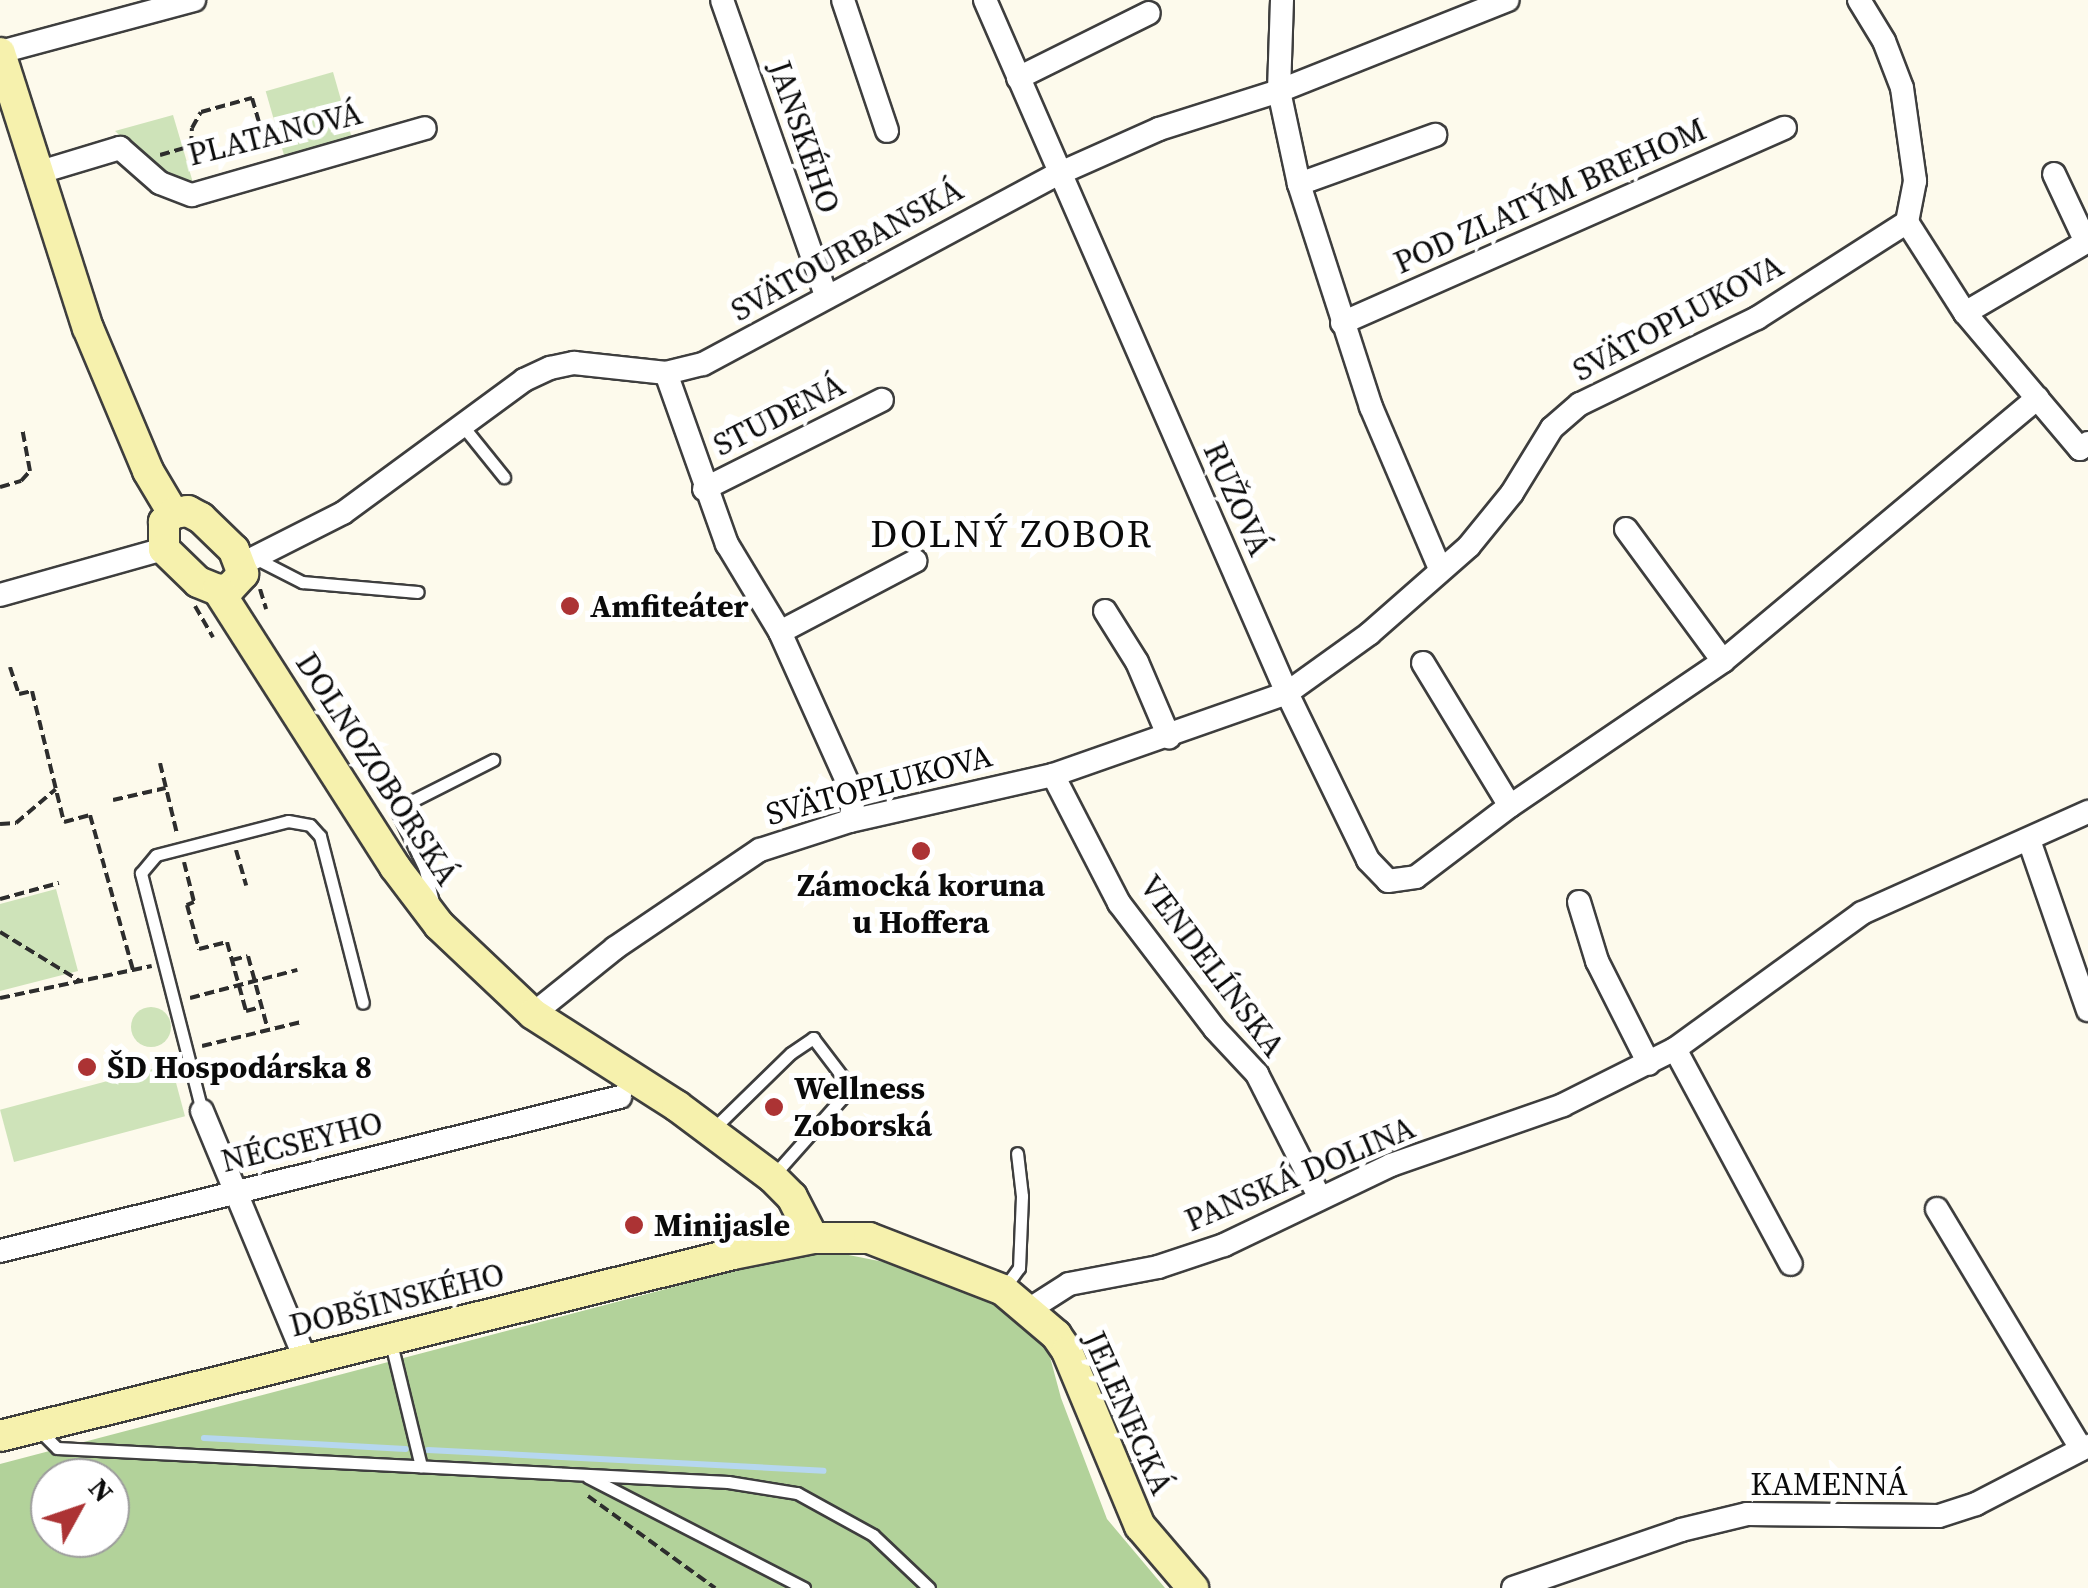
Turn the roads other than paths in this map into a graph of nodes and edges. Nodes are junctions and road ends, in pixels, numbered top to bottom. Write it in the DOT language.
graph roads {
  1 [pos="194,0"];
  2 [pos="722,0"];
  3 [pos="843,0"];
  4 [pos="985,0"];
  5 [pos="1282,0"];
  6 [pos="1508,0"];
  7 [pos="1859,0"];
  8 [pos="1149,13"];
  9 [pos="0,53"];
  10 [pos="1018,78"];
  11 [pos="1279,92"];
  12 [pos="425,128"];
  13 [pos="1785,128"];
  14 [pos="887,131"];
  15 [pos="1435,136"];
  16 [pos="37,173"];
  17 [pos="1058,174"];
  18 [pos="2054,174"];
  19 [pos="1299,184"];
  20 [pos="1907,222"];
  21 [pos="826,295"];
  22 [pos="1965,313"];
  23 [pos="1342,324"];
  24 [pos="666,373"];
  25 [pos="2037,398"];
  26 [pos="882,400"];
  27 [pos="462,426"];
  28 [pos="2084,446"];
  29 [pos="504,477"];
  30 [pos="704,489"];
  31 [pos="173,514"];
  32 [pos="1626,528"];
  33 [pos="164,549"];
  34 [pos="248,561"];
  35 [pos="915,561"];
  36 [pos="1440,569"];
  37 [pos="202,591"];
  38 [pos="418,592"];
  39 [pos="0,595"];
  40 [pos="1105,611"];
  41 [pos="780,632"];
  42 [pos="1723,661"];
  43 [pos="1423,663"];
  44 [pos="1288,693"];
  45 [pos="1169,738"];
  46 [pos="494,760"];
  47 [pos="1052,775"];
  48 [pos="1510,806"];
  49 [pos="2088,812"];
  50 [pos="850,820"];
  51 [pos="2028,840"];
  52 [pos="1579,902"];
  53 [pos="440,925"];
  54 [pos="363,1003"];
  55 [pos="2088,1010"];
  56 [pos="533,1014"];
  57 [pos="1675,1049"];
  58 [pos="1648,1064"];
  59 [pos="620,1096"];
  60 [pos="202,1112"];
  61 [pos="712,1130"];
  62 [pos="1017,1153"];
  63 [pos="772,1177"];
  64 [pos="236,1192"];
  65 [pos="1320,1198"];
  66 [pos="1937,1209"];
  67 [pos="813,1238"];
  68 [pos="0,1251"];
  69 [pos="1791,1264"];
  70 [pos="1003,1290"];
  71 [pos="1030,1309"];
  72 [pos="390,1338"];
  73 [pos="304,1358"];
  74 [pos="36,1427"];
  75 [pos="0,1436"];
  76 [pos="2085,1447"];
  77 [pos="421,1466"];
  78 [pos="584,1475"];
  79 [pos="804,1588"];
  80 [pos="929,1588"];
  81 [pos="1193,1588"];
  82 [pos="1513,1588"];
  1 -- 9 [label="street"];
  2 -- 21 [label="street, JANSKÉHO"];
  3 -- 14 [label="street"];
  4 -- 10 [label="street, RUŽOVÁ"];
  5 -- 11 [label="street"];
  6 -- 11 [label="street, SVÄTOURBANSKÁ"];
  7 -- 20 [label="street"];
  8 -- 10 [label="street"];
  9 -- 16 [label="street"];
  10 -- 17 [label="street, RUŽOVÁ"];
  11 -- 17 [label="street, SVÄTOURBANSKÁ"];
  11 -- 19 [label="street"];
  12 -- 16 [label="street, PLATANOVÁ"];
  13 -- 23 [label="street, POD ZLATÝM BREHOM"];
  15 -- 19 [label="street"];
  16 -- 31 [label="street"];
  17 -- 21 [label="street, SVÄTOURBANSKÁ"];
  17 -- 44 [label="street, RUŽOVÁ"];
  18 -- 22 [label="street"];
  19 -- 23 [label="street"];
  20 -- 22 [label="street"];
  20 -- 36 [label="street, SVÄTOPLUKOVA"];
  21 -- 24 [label="street, SVÄTOURBANSKÁ"];
  22 -- 25 [label="street"];
  23 -- 36 [label="street"];
  24 -- 27 [label="street, SVÄTOURBANSKÁ"];
  24 -- 30 [label="street, STUDENÁ"];
  25 -- 28 [label="street"];
  25 -- 42 [label="street, RUŽOVÁ"];
  26 -- 30 [label="street, STUDENÁ"];
  27 -- 29 [label="lane"];
  27 -- 34 [label="street, SVÄTOURBANSKÁ"];
  30 -- 41 [label="street, STUDENÁ"];
  31 -- 33 [label="street"];
  31 -- 34 [label="street"];
  32 -- 42 [label="street"];
  33 -- 37 [label="street, DOLNOZOBORSKÁ"];
  33 -- 39 [label="street"];
  34 -- 37 [label="street"];
  34 -- 38 [label="lane"];
  35 -- 41 [label="street"];
  36 -- 44 [label="street, SVÄTOPLUKOVA"];
  37 -- 53 [label="street, DOLNOZOBORSKÁ"];
  40 -- 45 [label="street"];
  41 -- 50 [label="street, STUDENÁ"];
  42 -- 48 [label="street, RUŽOVÁ"];
  43 -- 48 [label="street"];
  44 -- 45 [label="street, SVÄTOPLUKOVA"];
  44 -- 48 [label="street, RUŽOVÁ"];
  45 -- 47 [label="street, SVÄTOPLUKOVA"];
  46 -- 53 [label="lane"];
  47 -- 50 [label="street, SVÄTOPLUKOVA"];
  47 -- 65 [label="street, VENDELÍNSKA"];
  49 -- 51 [label="street, PANSKÁ DOLINA"];
  50 -- 56 [label="street, SVÄTOPLUKOVA"];
  51 -- 55 [label="street"];
  51 -- 57 [label="street, PANSKÁ DOLINA"];
  52 -- 58 [label="street"];
  53 -- 56 [label="street, DOLNOZOBORSKÁ"];
  54 -- 60 [label="lane"];
  56 -- 61 [label="street, DOLNOZOBORSKÁ"];
  57 -- 58 [label="street, PANSKÁ DOLINA"];
  57 -- 69 [label="street"];
  58 -- 65 [label="street, PANSKÁ DOLINA"];
  59 -- 64 [label="street, NÉCSEYHO"];
  60 -- 64 [label="street"];
  61 -- 63 [label="street, DOLNOZOBORSKÁ"];
  61 -- 63 [label="lane"];
  62 -- 70 [label="lane"];
  63 -- 67 [label="street, DOLNOZOBORSKÁ"];
  64 -- 68 [label="street, NÉCSEYHO"];
  64 -- 73 [label="street"];
  65 -- 71 [label="street, PANSKÁ DOLINA"];
  66 -- 76 [label="street, KAMENNÁ"];
  67 -- 70 [label="street, JELENECKÁ"];
  67 -- 72 [label="street, DOBŠINSKÉHO"];
  70 -- 71 [label="street, JELENECKÁ"];
  71 -- 81 [label="street, JELENECKÁ"];
  72 -- 73 [label="street, DOBŠINSKÉHO"];
  72 -- 77 [label="lane"];
  73 -- 74 [label="street, DOBŠINSKÉHO"];
  74 -- 75 [label="street, DOBŠINSKÉHO"];
  74 -- 77 [label="lane"];
  76 -- 82 [label="street, KAMENNÁ"];
  77 -- 78 [label="lane"];
  78 -- 79 [label="lane"];
  78 -- 80 [label="lane"];
}
